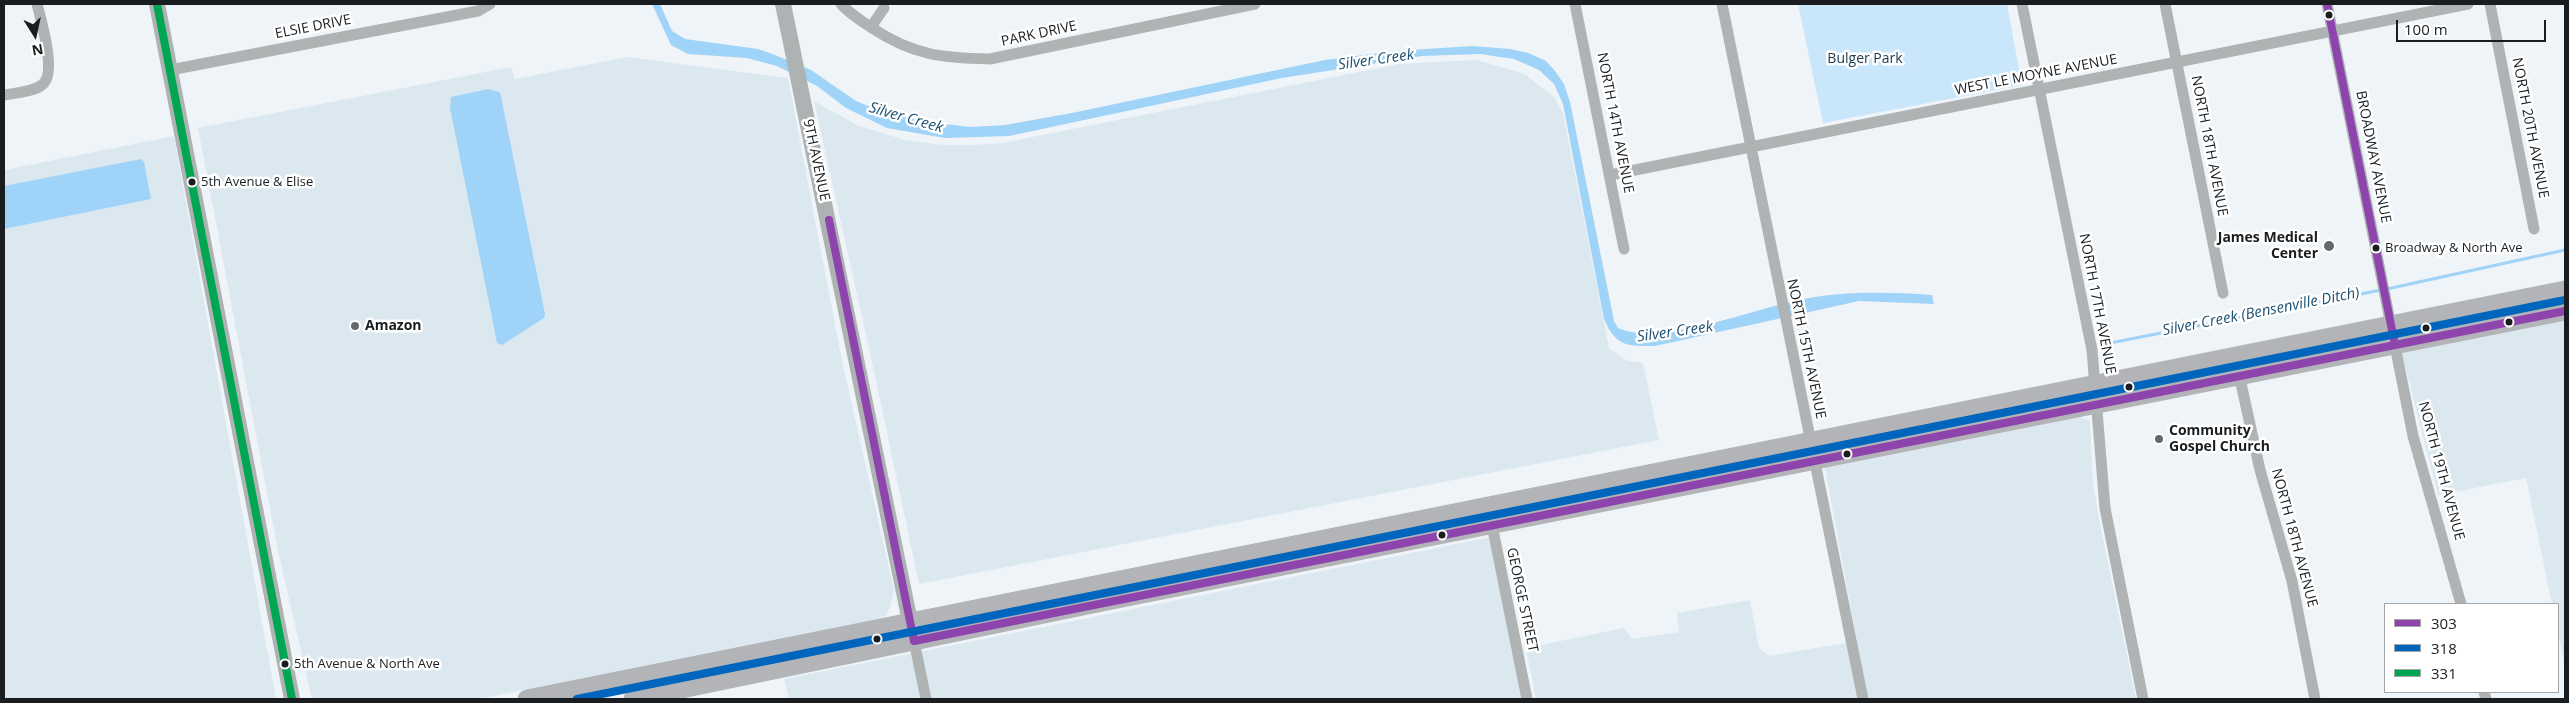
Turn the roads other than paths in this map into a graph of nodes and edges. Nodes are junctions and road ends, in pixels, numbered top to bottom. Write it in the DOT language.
graph roads {
  1 [pos="37,4"];
  2 [pos="157,4"];
  3 [pos="490,4"];
  4 [pos="783,4"];
  5 [pos="841,4"];
  6 [pos="1255,4"];
  7 [pos="1575,4"];
  8 [pos="1722,4"];
  9 [pos="2022,4"];
  10 [pos="2165,4"];
  11 [pos="2327,4"];
  12 [pos="2468,4"];
  13 [pos="2490,4"];
  14 [pos="884,8"];
  15 [pos="1210,8"];
  16 [pos="871,27"];
  17 [pos="2333,31"];
  18 [pos="2177,62"];
  19 [pos="170,70"];
  20 [pos="2040,89"];
  21 [pos="4,95"];
  22 [pos="1750,147"];
  23 [pos="1610,175"];
  24 [pos="2534,229"];
  25 [pos="1624,249"];
  26 [pos="2565,290"];
  27 [pos="2223,293"];
  28 [pos="2565,311"];
  29 [pos="2391,324"];
  30 [pos="2395,345"];
  31 [pos="2235,356"];
  32 [pos="2239,376"];
  33 [pos="2096,385"];
  34 [pos="2098,404"];
  35 [pos="1811,441"];
  36 [pos="1814,461"];
  37 [pos="1488,506"];
  38 [pos="1492,525"];
  39 [pos="2461,603"];
  40 [pos="910,622"];
  41 [pos="914,642"];
  42 [pos="292,699"];
  43 [pos="527,699"];
  44 [pos="633,699"];
  45 [pos="926,699"];
  46 [pos="1527,699"];
  47 [pos="1863,699"];
  48 [pos="2143,699"];
  49 [pos="2315,699"];
  1 -- 21 [label="street"];
  2 -- 19 [label="street"];
  3 -- 19 [label="street, ELSIE DRIVE"];
  4 -- 40 [label="street, 9TH AVENUE"];
  5 -- 16 [label="street, PARK DRIVE"];
  6 -- 15 [label="street, PARK DRIVE"];
  7 -- 23 [label="street, NORTH 14TH AVENUE"];
  8 -- 22 [label="street, NORTH 15TH AVENUE"];
  9 -- 20 [label="street, NORTH 17TH AVENUE"];
  10 -- 18 [label="street, NORTH 18TH AVENUE"];
  11 -- 17 [label="street, BROADWAY AVENUE"];
  12 -- 17 [label="street, WEST LE MOYNE AVENUE"];
  13 -- 24 [label="street, NORTH 20TH AVENUE"];
  14 -- 16 [label="street"];
  15 -- 16 [label="street, PARK DRIVE"];
  17 -- 18 [label="street, WEST LE MOYNE AVENUE"];
  17 -- 29 [label="street, BROADWAY AVENUE"];
  18 -- 20 [label="street, WEST LE MOYNE AVENUE"];
  18 -- 27 [label="street, NORTH 18TH AVENUE"];
  19 -- 42 [label="street"];
  20 -- 22 [label="street, WEST LE MOYNE AVENUE"];
  20 -- 33 [label="street, NORTH 17TH AVENUE"];
  22 -- 23 [label="street, WEST LE MOYNE AVENUE"];
  22 -- 35 [label="street, NORTH 15TH AVENUE"];
  23 -- 25 [label="street, NORTH 14TH AVENUE"];
  26 -- 29 [label="main road"];
  28 -- 30 [label="main road"];
  29 -- 30 [label="street, BROADWAY AVENUE"];
  29 -- 31 [label="main road"];
  30 -- 32 [label="main road"];
  30 -- 39 [label="street, NORTH 19TH AVENUE"];
  31 -- 32 [label="street, NORTH 18TH AVENUE"];
  31 -- 33 [label="main road"];
  32 -- 34 [label="main road"];
  32 -- 49 [label="street, NORTH 18TH AVENUE"];
  33 -- 34 [label="street, NORTH 17TH AVENUE"];
  33 -- 35 [label="main road"];
  34 -- 36 [label="main road"];
  34 -- 48 [label="street, NORTH 17TH AVENUE"];
  35 -- 36 [label="street, NORTH 15TH AVENUE"];
  35 -- 37 [label="main road"];
  36 -- 38 [label="main road"];
  36 -- 47 [label="street, NORTH 15TH AVENUE"];
  37 -- 38 [label="street, GEORGE STREET"];
  37 -- 40 [label="main road"];
  38 -- 41 [label="main road"];
  38 -- 46 [label="street, GEORGE STREET"];
  40 -- 41 [label="street, 9TH AVENUE"];
  40 -- 43 [label="main road"];
  41 -- 44 [label="main road"];
  41 -- 45 [label="street, 9TH AVENUE"];
}
